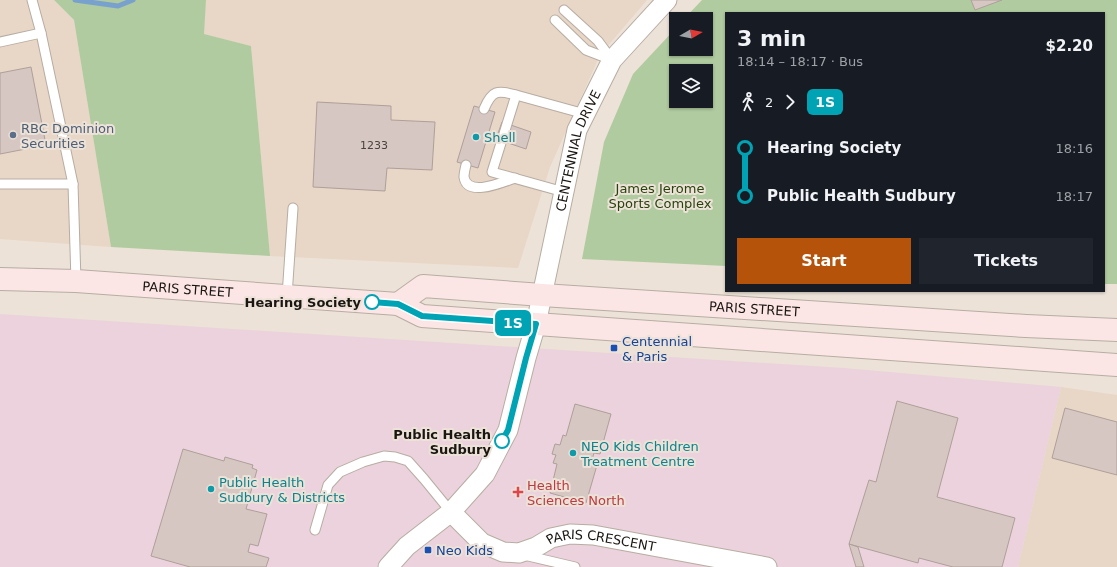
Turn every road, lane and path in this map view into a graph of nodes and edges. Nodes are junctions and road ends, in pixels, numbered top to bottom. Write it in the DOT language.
graph roads {
  1 [pos="32,0"];
  2 [pos="667,0"];
  3 [pos="564,10"];
  4 [pos="555,20"];
  5 [pos="41,32"];
  6 [pos="0,42"];
  7 [pos="612,60"];
  8 [pos="516,95"];
  9 [pos="484,109"];
  10 [pos="585,114"];
  11 [pos="466,165"];
  12 [pos="515,178"];
  13 [pos="0,184"];
  14 [pos="73,184"];
  15 [pos="564,192"];
  16 [pos="293,208"];
  17 [pos="0,279"];
  18 [pos="76,281"];
  19 [pos="542,295"];
  20 [pos="287,296"];
  21 [pos="398,304"];
  22 [pos="536,324"];
  23 [pos="1117,330"];
  24 [pos="1117,365"];
  25 [pos="451,512"];
  26 [pos="315,530"];
  27 [pos="519,554"];
  28 [pos="714,562"];
  29 [pos="388,567"];
  30 [pos="574,567"];
  31 [pos="767,567"];
  1 -- 5 [label="lane"];
  2 -- 7 [label="street, CENTENNIAL DRIVE"];
  3 -- 7 [label="lane"];
  4 -- 7 [label="lane"];
  5 -- 6 [label="lane"];
  5 -- 14 [label="lane"];
  7 -- 10 [label="street, CENTENNIAL DRIVE"];
  8 -- 9 [label="lane"];
  8 -- 10 [label="lane"];
  8 -- 12 [label="lane"];
  10 -- 15 [label="street, CENTENNIAL DRIVE"];
  11 -- 12 [label="lane"];
  12 -- 15 [label="lane"];
  13 -- 14 [label="lane"];
  14 -- 18 [label="lane"];
  15 -- 19 [label="street, CENTENNIAL DRIVE"];
  16 -- 20 [label="lane"];
  17 -- 18 [label="main road, PARIS STREET"];
  18 -- 20 [label="main road, PARIS STREET"];
  19 -- 21 [label="main road, PARIS STREET"];
  19 -- 22 [label="street, CENTENNIAL DRIVE"];
  19 -- 23 [label="main road, PARIS STREET"];
  20 -- 21 [label="main road, PARIS STREET"];
  21 -- 22 [label="main road, PARIS STREET"];
  22 -- 24 [label="main road, PARIS STREET"];
  22 -- 25 [label="street"];
  25 -- 26 [label="lane"];
  25 -- 27 [label="street"];
  25 -- 29 [label="street"];
  27 -- 28 [label="street, PARIS CRESCENT"];
  27 -- 30 [label="lane"];
  28 -- 31 [label="street, PARIS CRESCENT"];
}
